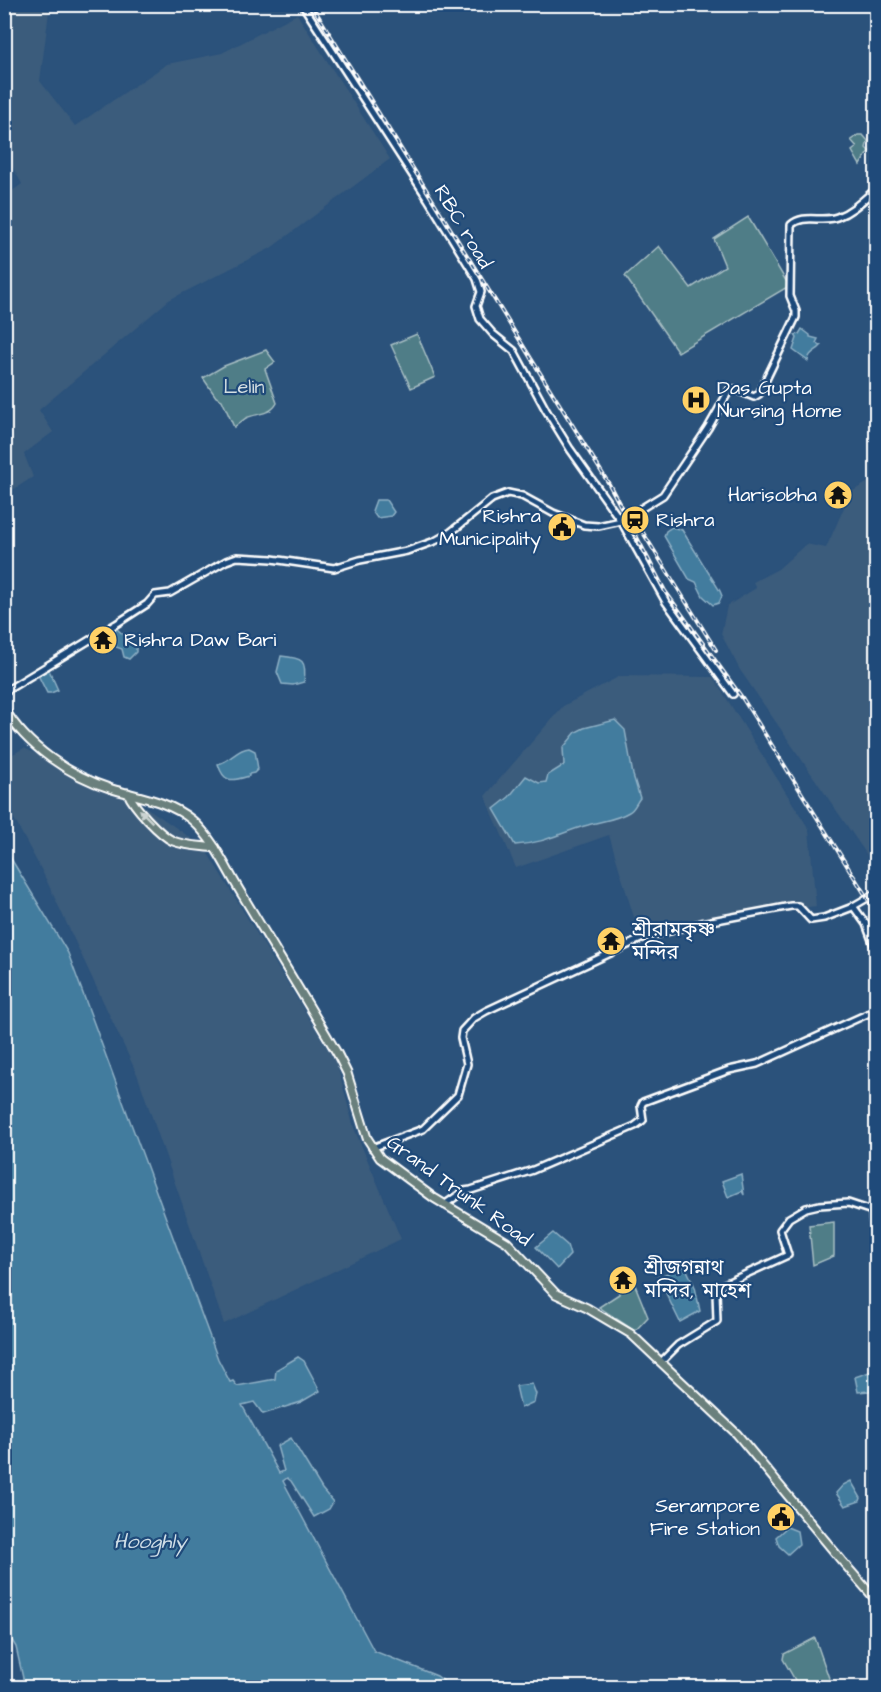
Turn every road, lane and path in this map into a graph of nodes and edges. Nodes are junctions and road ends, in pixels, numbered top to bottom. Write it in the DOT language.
graph roads {
  1 [pos="302,4"];
  2 [pos="876,189"];
  3 [pos="621,520"];
  4 [pos="4,692"];
  5 [pos="733,694"];
  6 [pos="4,708"];
  7 [pos="128,793"];
  8 [pos="215,848"];
  9 [pos="876,893"];
  10 [pos="853,906"];
  11 [pos="876,951"];
  12 [pos="876,1010"];
  13 [pos="372,1148"];
  14 [pos="876,1189"];
  15 [pos="444,1204"];
  16 [pos="872,1211"];
  17 [pos="876,1243"];
  18 [pos="661,1362"];
  19 [pos="876,1600"];
  1 -- 3 [label="street, RBC road"];
  2 -- 3 [label="street"];
  3 -- 4 [label="street"];
  3 -- 5 [label="street, RBC road"];
  6 -- 7 [label="main road, Grand Trunk Road"];
  7 -- 8 [label="main road, Grand Trunk Road"];
  8 -- 7 [label="main road, one-way"];
  8 -- 13 [label="main road, Grand Trunk Road"];
  9 -- 10 [label="street"];
  10 -- 11 [label="street"];
  10 -- 13 [label="street"];
  12 -- 15 [label="street"];
  13 -- 15 [label="main road, Grand Trunk Road"];
  14 -- 16 [label="street"];
  15 -- 18 [label="main road, Grand Trunk Road"];
  16 -- 17 [label="street"];
  16 -- 18 [label="street"];
  18 -- 19 [label="main road, Grand Trunk Road"];
}
